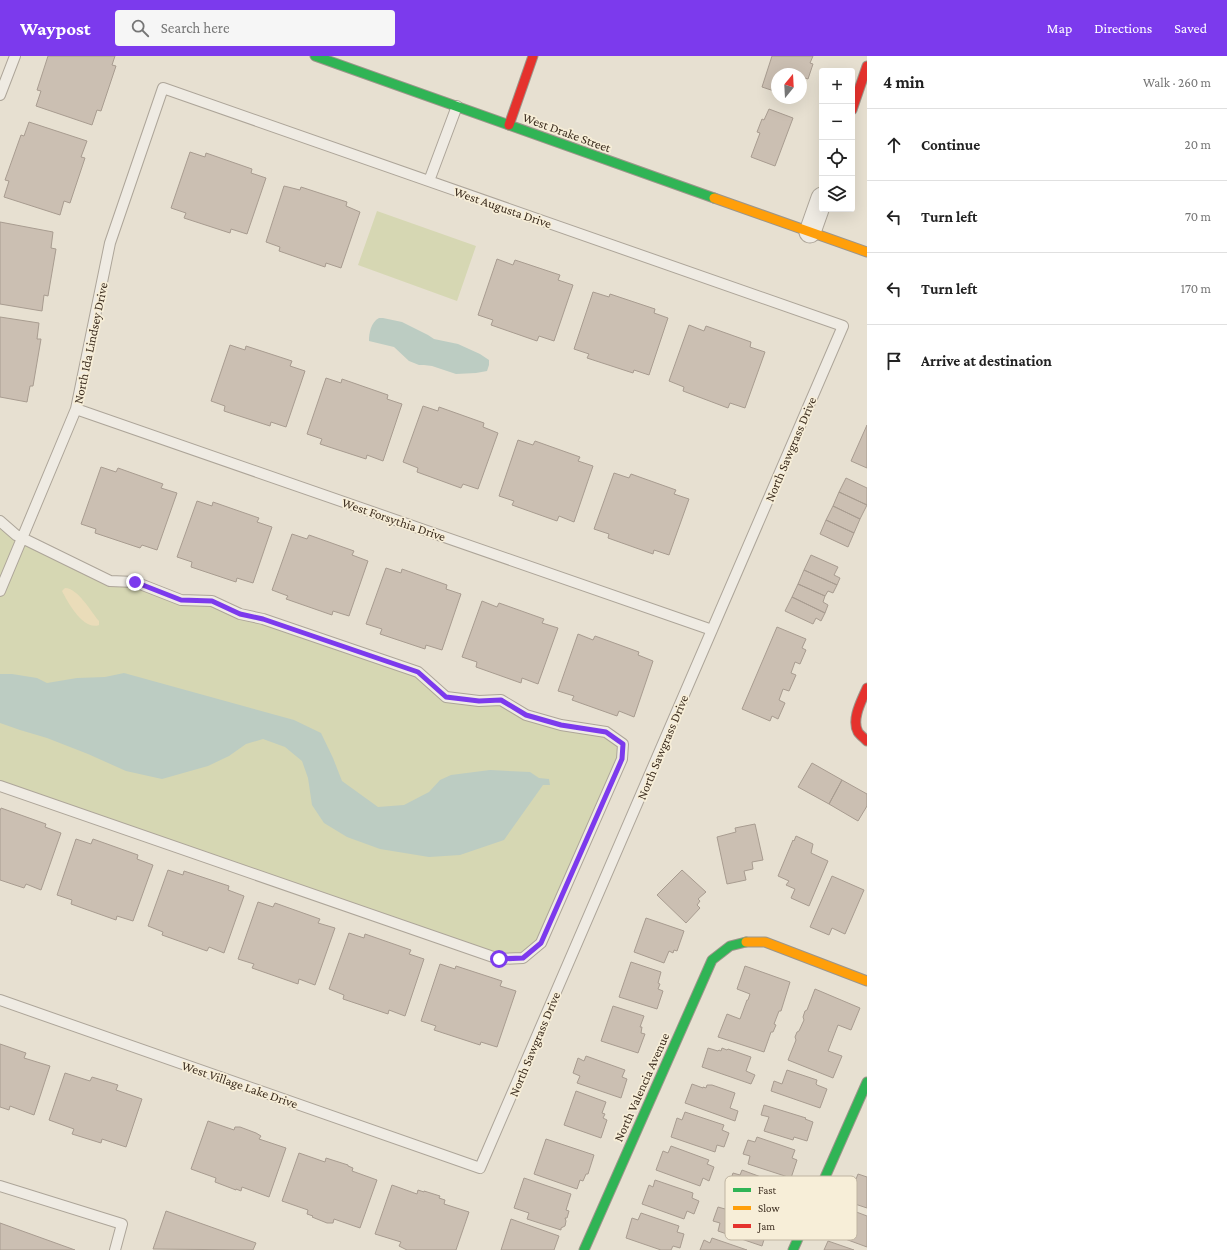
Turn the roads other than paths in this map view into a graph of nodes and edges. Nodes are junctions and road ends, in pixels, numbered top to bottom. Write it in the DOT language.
graph roads {
  1 [pos="15,56"];
  2 [pos="315,56"];
  3 [pos="533,56"];
  4 [pos="867,66"];
  5 [pos="163,88"];
  6 [pos="0,95"];
  7 [pos="854,104"];
  8 [pos="457,106"];
  9 [pos="509,125"];
  10 [pos="429,181"];
  11 [pos="819,206"];
  12 [pos="810,232"];
  13 [pos="867,252"];
  14 [pos="843,326"];
  15 [pos="76,409"];
  16 [pos="0,521"];
  17 [pos="22,538"];
  18 [pos="0,591"];
  19 [pos="712,630"];
  20 [pos="867,688"];
  21 [pos="867,741"];
  22 [pos="0,786"];
  23 [pos="867,981"];
  24 [pos="0,1000"];
  25 [pos="867,1082"];
  26 [pos="480,1168"];
  27 [pos="826,1176"];
  28 [pos="0,1186"];
  29 [pos="797,1240"];
  30 [pos="115,1250"];
  31 [pos="584,1250"];
  32 [pos="793,1250"];
  1 -- 6 [label="lane"];
  2 -- 8 [label="street, West Drake Street"];
  3 -- 9 [label="street"];
  4 -- 7 [label="street"];
  5 -- 10 [label="lane, West Augusta Drive"];
  5 -- 15 [label="lane, North Ida Lindsey Drive"];
  8 -- 9 [label="street, West Drake Street"];
  8 -- 10 [label="lane"];
  9 -- 12 [label="street, West Drake Street"];
  10 -- 14 [label="lane, West Augusta Drive"];
  11 -- 12 [label="street"];
  12 -- 13 [label="street, West Drake Street"];
  14 -- 19 [label="lane, North Sawgrass Drive"];
  15 -- 17 [label="lane, North Ida Lindsey Drive"];
  15 -- 19 [label="lane, West Forsythia Drive"];
  16 -- 17 [label="lane"];
  17 -- 18 [label="lane, North Ida Lindsey Drive"];
  17 -- 22 [label="lane"];
  19 -- 26 [label="lane, North Sawgrass Drive"];
  20 -- 21 [label="street"];
  23 -- 31 [label="street, North Valencia Avenue"];
  24 -- 26 [label="lane, West Village Lake Drive"];
  25 -- 27 [label="street"];
  28 -- 30 [label="lane"];
  29 -- 32 [label="street"];
}
